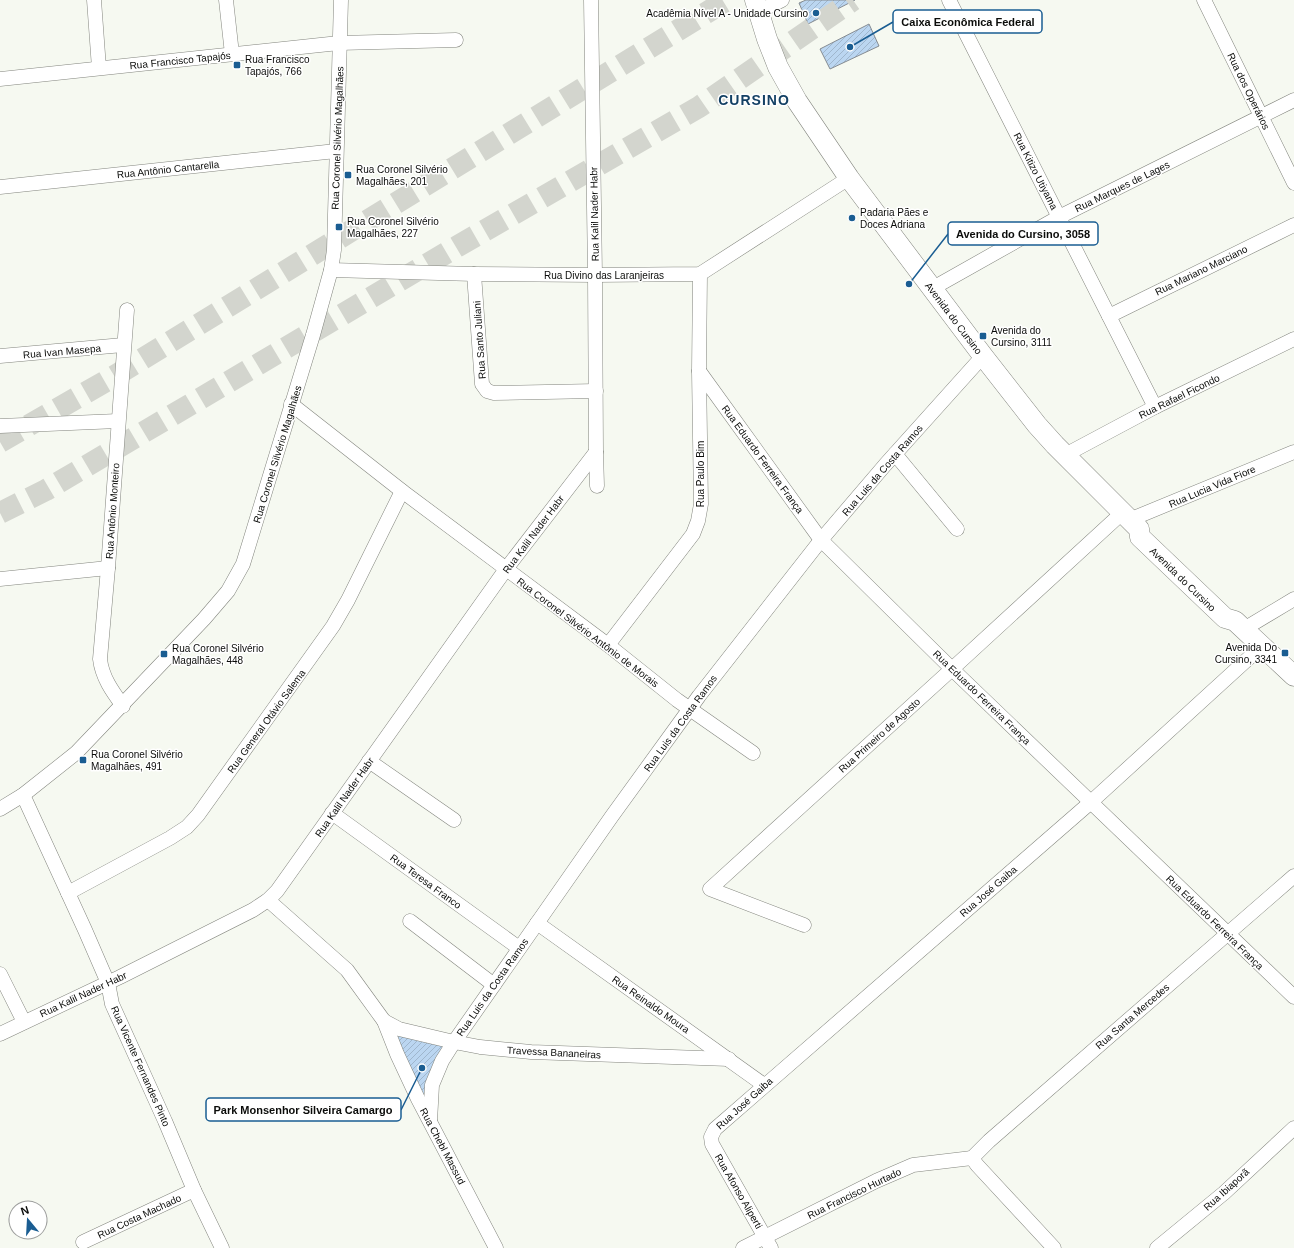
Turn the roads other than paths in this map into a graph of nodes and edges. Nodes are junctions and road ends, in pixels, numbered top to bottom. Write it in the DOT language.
graph roads {
  1 [pos="94,0"];
  2 [pos="226,0"];
  3 [pos="340,0"];
  4 [pos="590,0"];
  5 [pos="782,0"];
  6 [pos="949,0"];
  7 [pos="1204,0"];
  8 [pos="757,6"];
  9 [pos="456,40"];
  10 [pos="339,43"];
  11 [pos="232,54"];
  12 [pos="99,68"];
  13 [pos="0,79"];
  14 [pos="1294,100"];
  15 [pos="1262,117"];
  16 [pos="336,152"];
  17 [pos="849,178"];
  18 [pos="1294,182"];
  19 [pos="0,187"];
  20 [pos="1059,217"];
  21 [pos="1294,225"];
  22 [pos="331,270"];
  23 [pos="474,274"];
  24 [pos="700,274"];
  25 [pos="595,275"];
  26 [pos="933,288"];
  27 [pos="127,310"];
  28 [pos="1109,316"];
  29 [pos="1294,340"];
  30 [pos="124,346"];
  31 [pos="0,356"];
  32 [pos="983,356"];
  33 [pos="699,371"];
  34 [pos="596,391"];
  35 [pos="292,404"];
  36 [pos="1155,406"];
  37 [pos="118,422"];
  38 [pos="0,426"];
  39 [pos="596,452"];
  40 [pos="1294,452"];
  41 [pos="895,454"];
  42 [pos="1065,455"];
  43 [pos="597,486"];
  44 [pos="402,491"];
  45 [pos="1130,521"];
  46 [pos="957,529"];
  47 [pos="821,540"];
  48 [pos="108,568"];
  49 [pos="506,570"];
  50 [pos="0,579"];
  51 [pos="1294,599"];
  52 [pos="1240,625"];
  53 [pos="608,645"];
  54 [pos="1262,646"];
  55 [pos="952,669"];
  56 [pos="1294,676"];
  57 [pos="123,706"];
  58 [pos="689,709"];
  59 [pos="753,753"];
  60 [pos="369,761"];
  61 [pos="23,795"];
  62 [pos="1091,802"];
  63 [pos="0,809"];
  64 [pos="332,813"];
  65 [pos="454,820"];
  66 [pos="1294,876"];
  67 [pos="68,893"];
  68 [pos="268,900"];
  69 [pos="410,922"];
  70 [pos="537,923"];
  71 [pos="804,925"];
  72 [pos="1227,933"];
  73 [pos="519,948"];
  74 [pos="0,974"];
  75 [pos="108,983"];
  76 [pos="494,985"];
  77 [pos="1294,997"];
  78 [pos="384,1021"];
  79 [pos="24,1022"];
  80 [pos="0,1034"];
  81 [pos="454,1042"];
  82 [pos="729,1059"];
  83 [pos="764,1085"];
  84 [pos="430,1121"];
  85 [pos="1294,1128"];
  86 [pos="712,1132"];
  87 [pos="972,1158"];
  88 [pos="194,1190"];
  89 [pos="83,1242"];
  90 [pos="768,1242"];
  91 [pos="222,1248"];
  92 [pos="496,1248"];
  93 [pos="742,1248"];
  94 [pos="1054,1248"];
  95 [pos="1157,1248"];
  1 -- 12 [label="street"];
  2 -- 11 [label="street"];
  3 -- 10 [label="street, Rua Coronel Silvério Magalhães"];
  4 -- 25 [label="street, Rua Kalil Nader Habr"];
  5 -- 8 [label="street"];
  6 -- 20 [label="street, Rua Kitizo Utiyama"];
  7 -- 15 [label="street, Rua dos Operários"];
  8 -- 17 [label="main road, Avenida do Cursino"];
  9 -- 10 [label="street, Rua Francisco Tapajós"];
  10 -- 11 [label="street, Rua Francisco Tapajós"];
  10 -- 16 [label="street, Rua Coronel Silvério Magalhães"];
  11 -- 12 [label="street, Rua Francisco Tapajós"];
  12 -- 13 [label="street, Rua Francisco Tapajós"];
  14 -- 15 [label="street, Rua Marques de Lages"];
  15 -- 18 [label="street, Rua dos Operários"];
  15 -- 20 [label="street, Rua Marques de Lages"];
  16 -- 19 [label="street, Rua Antônio Cantarella"];
  16 -- 22 [label="street, Rua Coronel Silvério Magalhães"];
  17 -- 24 [label="street"];
  17 -- 26 [label="main road, Avenida do Cursino"];
  20 -- 26 [label="street, Rua Marques de Lages"];
  20 -- 28 [label="street, Rua Kitizo Utiyama"];
  21 -- 28 [label="street, Rua Mariano Marciano"];
  22 -- 23 [label="street, Rua Divino das Laranjeiras"];
  22 -- 35 [label="street, Rua Coronel Silvério Magalhães"];
  23 -- 25 [label="street, Rua Divino das Laranjeiras"];
  23 -- 34 [label="street, Rua Santo Juliani"];
  24 -- 25 [label="street, Rua Divino das Laranjeiras"];
  24 -- 33 [label="street, Rua Paulo Bim"];
  25 -- 34 [label="street, Rua Kalil Nader Habr"];
  26 -- 32 [label="main road, Avenida do Cursino"];
  27 -- 30 [label="street, Rua Antônio Monteiro"];
  28 -- 36 [label="street, Rua Kitizo Utiyama"];
  29 -- 36 [label="street, Rua Rafael Ficondo"];
  30 -- 31 [label="street, Rua Ivan Masepa"];
  30 -- 37 [label="street, Rua Antônio Monteiro"];
  32 -- 41 [label="street, Rua Luis da Costa Ramos"];
  32 -- 42 [label="main road, Avenida do Cursino"];
  33 -- 47 [label="street, Rua Eduardo Ferreira França"];
  33 -- 53 [label="street, Rua Paulo Bim"];
  34 -- 39 [label="street, Rua Kalil Nader Habr"];
  35 -- 44 [label="street, Rua Coronel Silvério Antônio de Morais"];
  35 -- 57 [label="street, Rua Coronel Silvério Magalhães"];
  36 -- 42 [label="street, Rua Rafael Ficondo"];
  37 -- 38 [label="street"];
  37 -- 48 [label="street, Rua Antônio Monteiro"];
  39 -- 43 [label="street, Rua Kalil Nader Habr"];
  39 -- 49 [label="street, Rua Kalil Nader Habr"];
  40 -- 45 [label="street, Rua Lucia Vida Fiore"];
  41 -- 46 [label="street"];
  41 -- 47 [label="street, Rua Luis da Costa Ramos"];
  42 -- 45 [label="main road, Avenida do Cursino"];
  44 -- 49 [label="street, Rua Coronel Silvério Antônio de Morais"];
  44 -- 67 [label="street, Rua General Otávio Salema"];
  45 -- 52 [label="main road, Avenida do Cursino"];
  45 -- 55 [label="street, Rua Primeiro de Agosto"];
  47 -- 55 [label="street, Rua Eduardo Ferreira França"];
  47 -- 58 [label="street, Rua Luis da Costa Ramos"];
  48 -- 50 [label="street"];
  48 -- 57 [label="street, Rua Antônio Monteiro"];
  49 -- 53 [label="street, Rua Coronel Silvério Antônio de Morais"];
  49 -- 60 [label="street, Rua Kalil Nader Habr"];
  51 -- 52 [label="street"];
  52 -- 54 [label="main road, Avenida do Cursino"];
  53 -- 58 [label="street, Rua Coronel Silvério Antônio de Morais"];
  54 -- 56 [label="main road, Avenida do Cursino"];
  54 -- 62 [label="street, Rua José Gaiba"];
  55 -- 62 [label="street, Rua Eduardo Ferreira França"];
  55 -- 71 [label="street, Rua Primeiro de Agosto"];
  57 -- 61 [label="street, Rua Coronel Silvério Magalhães"];
  58 -- 59 [label="street, Rua Coronel Silvério Antônio de Morais"];
  58 -- 70 [label="street, Rua Luis da Costa Ramos"];
  60 -- 64 [label="street, Rua Kalil Nader Habr"];
  60 -- 65 [label="street"];
  61 -- 63 [label="street, Rua Coronel Silvério Magalhães"];
  61 -- 67 [label="street, Rua Vicente Fernandes Pinto"];
  62 -- 72 [label="street, Rua Eduardo Ferreira França"];
  62 -- 83 [label="street, Rua José Gaiba"];
  64 -- 68 [label="street, Rua Kalil Nader Habr"];
  64 -- 73 [label="street, Rua Teresa Franco"];
  66 -- 72 [label="street, Rua Santa Mercedes"];
  67 -- 75 [label="street, Rua Vicente Fernandes Pinto"];
  68 -- 75 [label="street, Rua Kalil Nader Habr"];
  68 -- 78 [label="street, Rua Chebl Massud"];
  69 -- 76 [label="street"];
  70 -- 73 [label="street, Rua Luis da Costa Ramos"];
  70 -- 82 [label="street, Rua Reinaldo Moura"];
  72 -- 77 [label="street, Rua Eduardo Ferreira França"];
  72 -- 87 [label="street, Rua Santa Mercedes"];
  73 -- 76 [label="street, Rua Luis da Costa Ramos"];
  74 -- 79 [label="street"];
  75 -- 79 [label="street, Rua Kalil Nader Habr"];
  75 -- 88 [label="street, Rua Vicente Fernandes Pinto"];
  76 -- 81 [label="street, Rua Luis da Costa Ramos"];
  78 -- 81 [label="street, Travessa Bananeiras"];
  78 -- 84 [label="street, Rua Chebl Massud"];
  79 -- 80 [label="street, Rua Kalil Nader Habr"];
  81 -- 82 [label="street, Travessa Bananeiras"];
  81 -- 84 [label="street, Rua Luis da Costa Ramos"];
  82 -- 83 [label="street, Rua Reinaldo Moura"];
  83 -- 86 [label="street, Rua José Gaiba"];
  84 -- 92 [label="street, Rua Chebl Massud"];
  85 -- 95 [label="street, Rua Ibiaporã"];
  86 -- 90 [label="street, Rua Afonso Aliperti"];
  87 -- 90 [label="street, Rua Francisco Hurtado"];
  87 -- 94 [label="street"];
  88 -- 89 [label="street, Rua Costa Machado"];
  88 -- 91 [label="street, Rua Vicente Fernandes Pinto"];
  90 -- 93 [label="street, Rua Francisco Hurtado"];
}
